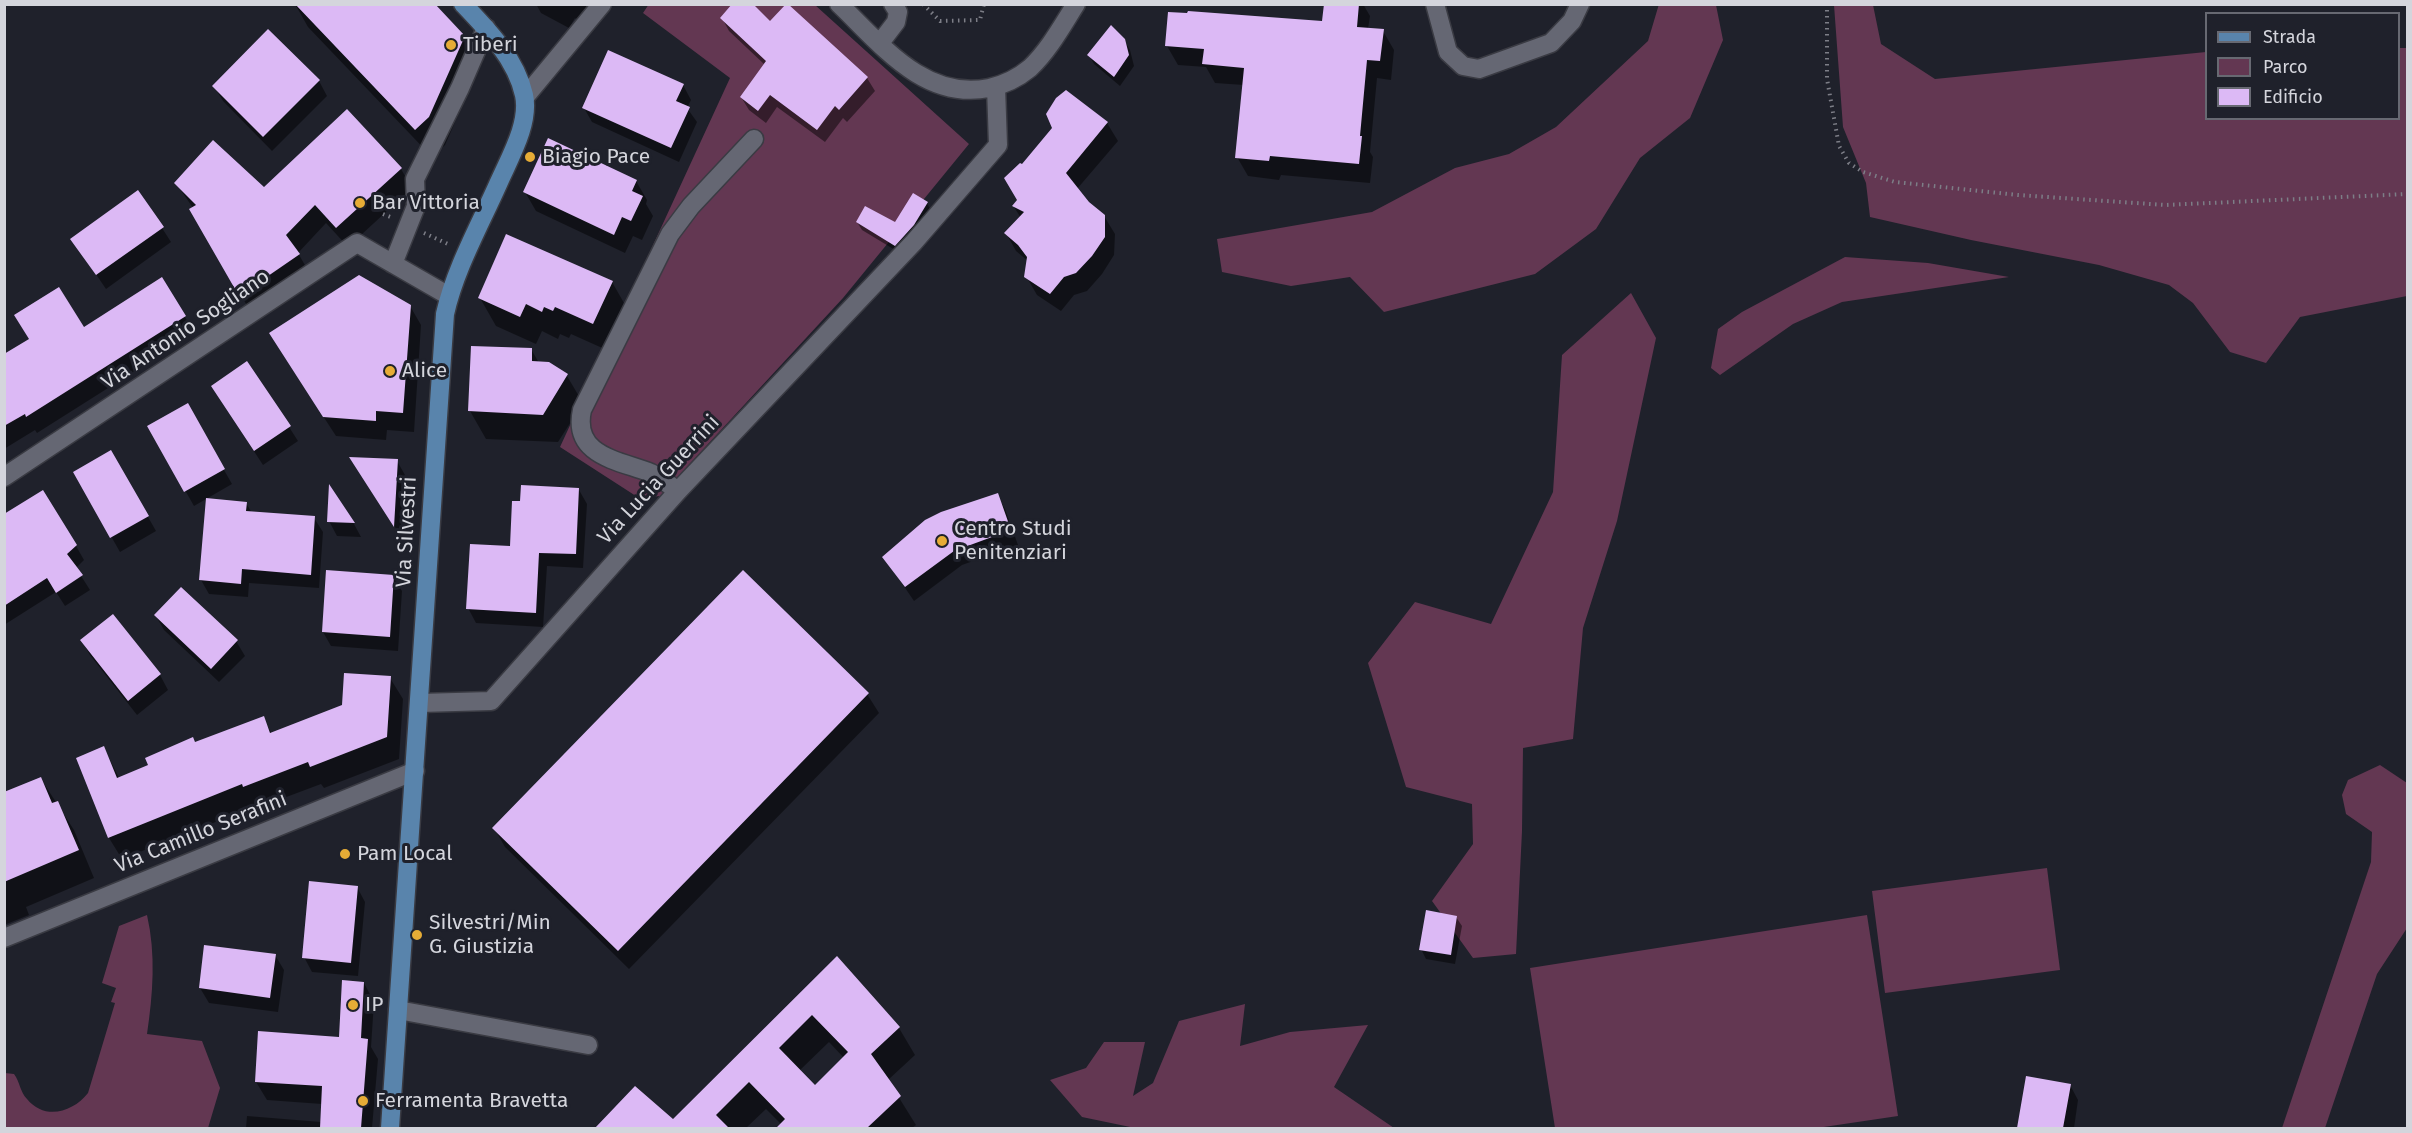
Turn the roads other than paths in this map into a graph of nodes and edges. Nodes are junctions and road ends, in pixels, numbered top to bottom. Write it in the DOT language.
graph roads {
  1 [pos="463,4"];
  2 [pos="602,4"];
  3 [pos="839,4"];
  4 [pos="893,4"];
  5 [pos="1076,4"];
  6 [pos="1435,4"];
  7 [pos="1580,4"];
  8 [pos="486,28"];
  9 [pos="880,43"];
  10 [pos="996,87"];
  11 [pos="525,97"];
  12 [pos="754,139"];
  13 [pos="393,264"];
  14 [pos="449,296"];
  15 [pos="4,477"];
  16 [pos="678,491"];
  17 [pos="420,703"];
  18 [pos="415,771"];
  19 [pos="4,938"];
  20 [pos="398,1010"];
  21 [pos="588,1045"];
  22 [pos="390,1128"];
  1 -- 8 [label="main road"];
  2 -- 11 [label="street"];
  3 -- 9 [label="street"];
  4 -- 9 [label="street"];
  5 -- 10 [label="street"];
  6 -- 7 [label="street"];
  8 -- 11 [label="main road"];
  8 -- 13 [label="street"];
  9 -- 10 [label="street"];
  10 -- 16 [label="street, Via Lucia Guerrini"];
  11 -- 14 [label="main road, Via Silvestri"];
  12 -- 16 [label="street"];
  13 -- 14 [label="street"];
  13 -- 15 [label="street, Via Antonio Sogliano"];
  14 -- 17 [label="main road, Via Silvestri"];
  16 -- 17 [label="street, Via Lucia Guerrini"];
  17 -- 18 [label="main road, Via Silvestri"];
  18 -- 19 [label="street, Via Camillo Serafini"];
  18 -- 20 [label="main road, Via Silvestri"];
  20 -- 21 [label="street"];
  20 -- 22 [label="main road"];
}
